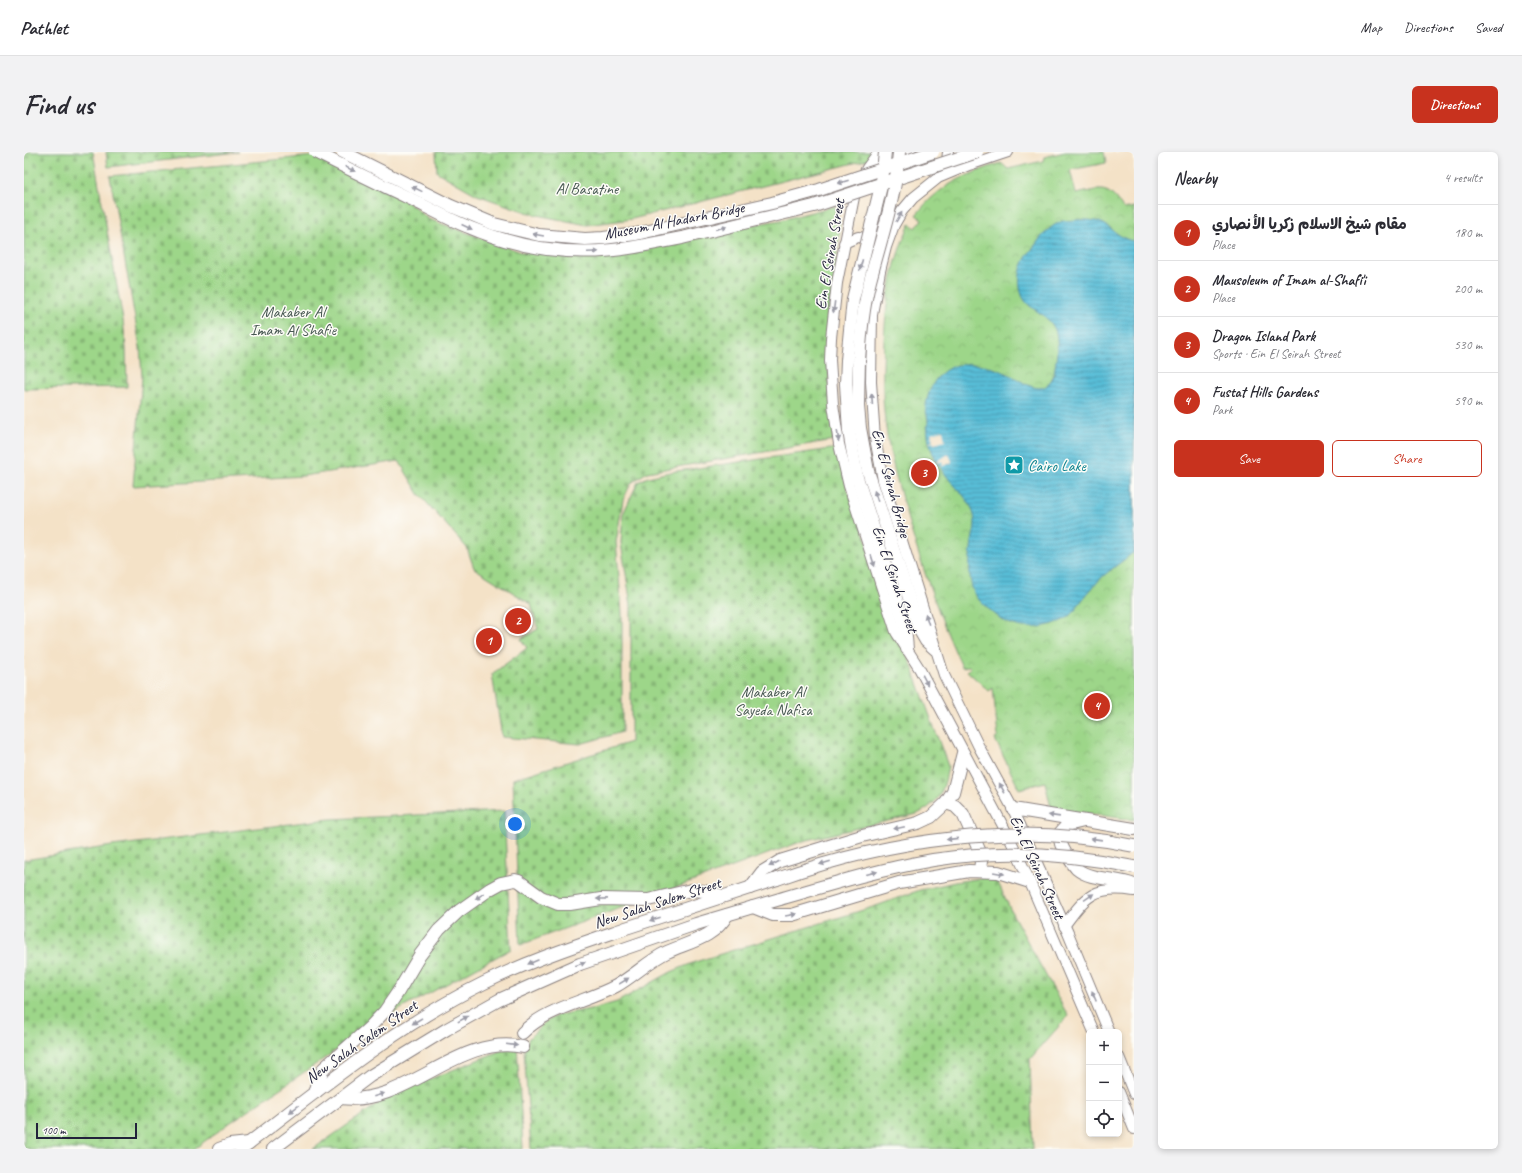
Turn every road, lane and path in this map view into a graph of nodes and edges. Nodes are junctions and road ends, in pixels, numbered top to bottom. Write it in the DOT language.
graph roads {
  1 [pos="315,152"];
  2 [pos="343,152"];
  3 [pos="881,152"];
  4 [pos="885,152"];
  5 [pos="898,152"];
  6 [pos="910,152"];
  7 [pos="933,152"];
  8 [pos="948,152"];
  9 [pos="977,152"];
  10 [pos="1008,152"];
  11 [pos="872,172"];
  12 [pos="938,178"];
  13 [pos="844,243"];
  14 [pos="886,246"];
  15 [pos="871,335"];
  16 [pos="831,338"];
  17 [pos="935,648"];
  18 [pos="907,649"];
  19 [pos="963,753"];
  20 [pos="946,803"];
  21 [pos="1014,809"];
  22 [pos="1084,821"];
  23 [pos="1134,829"];
  24 [pos="1134,846"];
  25 [pos="1134,867"];
  26 [pos="980,871"];
  27 [pos="1030,882"];
  28 [pos="1134,885"];
  29 [pos="750,888"];
  30 [pos="1134,891"];
  31 [pos="724,896"];
  32 [pos="754,908"];
  33 [pos="727,915"];
  34 [pos="1064,926"];
  35 [pos="1093,1029"];
  36 [pos="1107,1029"];
  37 [pos="522,1033"];
  38 [pos="522,1046"];
  39 [pos="1122,1064"];
  40 [pos="316,1092"];
  41 [pos="1134,1094"];
  42 [pos="340,1098"];
  43 [pos="1122,1099"];
  44 [pos="1134,1129"];
  45 [pos="245,1146"];
  46 [pos="219,1149"];
  47 [pos="273,1149"];
  1 -- 9 [label="highway, Museum Al Hadarh Bridge, one-way, bridge"];
  11 -- 2 [label="highway, Museum Al Hadarh Bridge, one-way, bridge"];
  3 -- 13 [label="main road, Ein El Seirah Street"];
  4 -- 18 [label="highway, Ein El Seirah Bridge, one-way, bridge"];
  17 -- 5 [label="highway, Ein El Seirah Bridge, one-way, bridge"];
  6 -- 11 [label="highway, bridge"];
  7 -- 11 [label="highway, Museum Al Hadarh Bridge, bridge"];
  8 -- 12 [label="main road"];
  10 -- 12 [label="main road"];
  14 -- 12 [label="main road, Ein El Seirah Street, one-way"];
  13 -- 14 [label="main road"];
  13 -- 16 [label="main road, Ein El Seirah Street, one-way"];
  14 -- 15 [label="main road, Ein El Seirah Street"];
  15 -- 16 [label="main road"];
  17 -- 15 [label="main road, Ein El Seirah Street, one-way"];
  16 -- 18 [label="main road, Ein El Seirah Street, one-way"];
  21 -- 17 [label="main road, Ein El Seirah Street, one-way"];
  18 -- 19 [label="main road, Ein El Seirah Street, one-way"];
  19 -- 20 [label="highway"];
  19 -- 27 [label="main road, Ein El Seirah Street"];
  20 -- 26 [label="highway"];
  20 -- 29 [label="highway, one-way"];
  22 -- 21 [label="highway, one-way"];
  21 -- 34 [label="main road, Ein El Seirah Street"];
  22 -- 23 [label="highway"];
  22 -- 28 [label="highway"];
  24 -- 29 [label="highway, New Salah Salem Street, one-way, bridge"];
  32 -- 25 [label="highway, New Salah Salem Street, one-way, bridge"];
  26 -- 27 [label="highway, one-way"];
  32 -- 26 [label="highway, one-way"];
  27 -- 35 [label="main road, Ein El Seirah Street"];
  29 -- 31 [label="highway, New Salah Salem Street"];
  34 -- 30 [label="main road, one-way"];
  31 -- 40 [label="highway, New Salah Salem Street, one-way"];
  31 -- 40 [label="highway, one-way"];
  32 -- 33 [label="highway, New Salah Salem Street"];
  37 -- 33 [label="highway, one-way"];
  42 -- 33 [label="highway, New Salah Salem Street, one-way"];
  36 -- 34 [label="main road, Ein El Seirah Street, one-way"];
  42 -- 38 [label="highway, one-way"];
  39 -- 41 [label="main road"];
  40 -- 45 [label="highway, New Salah Salem Street, one-way"];
  42 -- 47 [label="highway, New Salah Salem Street"];
  43 -- 44 [label="main road"];
  45 -- 46 [label="highway"];
}
